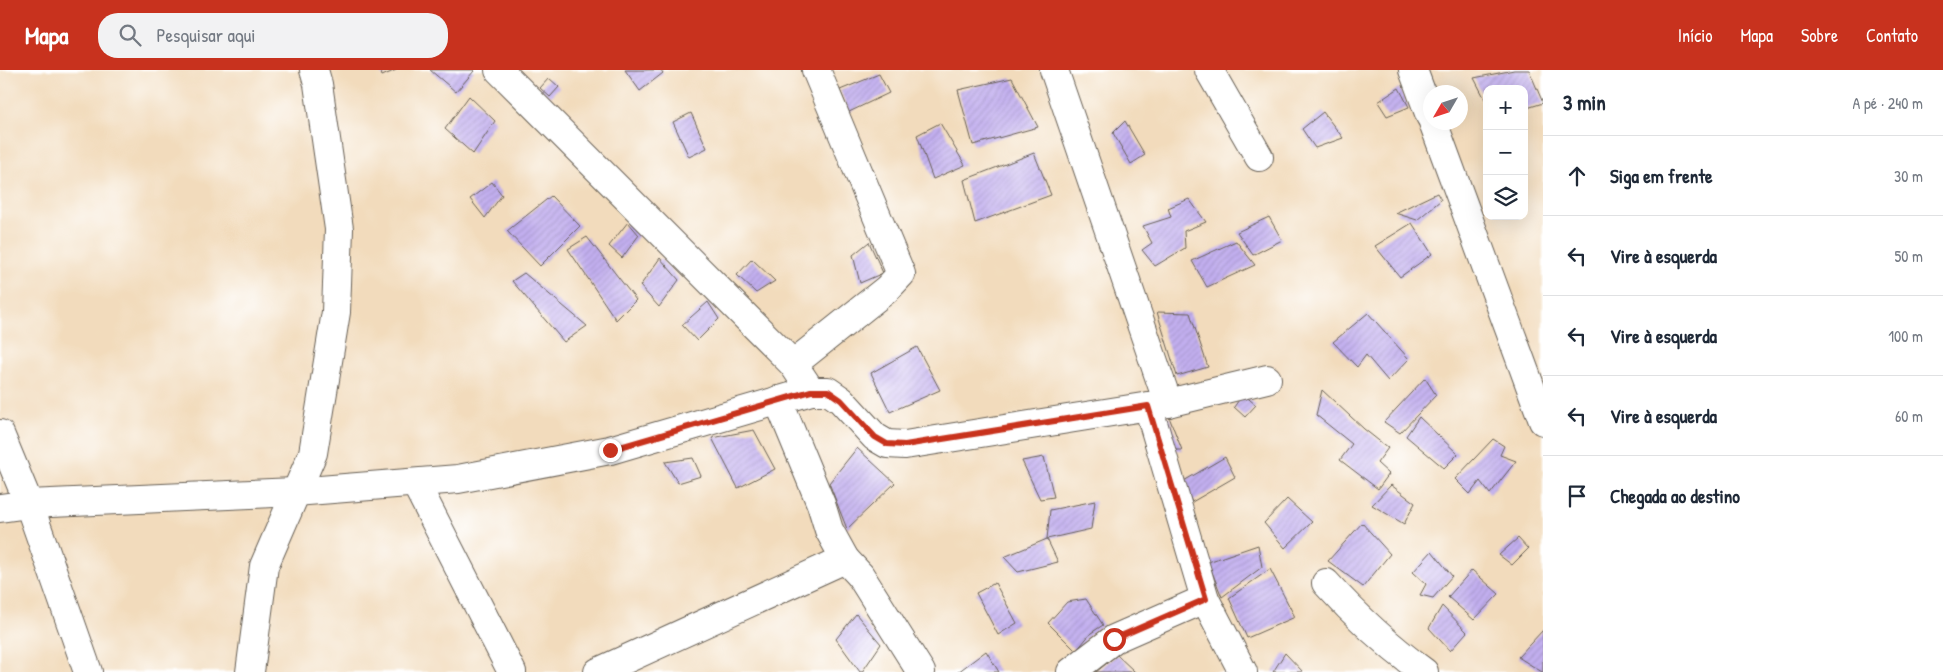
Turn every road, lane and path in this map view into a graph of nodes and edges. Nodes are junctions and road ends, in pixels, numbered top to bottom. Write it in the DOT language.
graph roads {
  1 [pos="314,70"];
  2 [pos="499,70"];
  3 [pos="816,70"];
  4 [pos="1054,70"];
  5 [pos="1209,70"];
  6 [pos="1414,70"];
  7 [pos="1423,96"];
  8 [pos="1436,130"];
  9 [pos="1259,157"];
  10 [pos="794,364"];
  11 [pos="1267,379"];
  12 [pos="811,391"];
  13 [pos="778,400"];
  14 [pos="1158,405"];
  15 [pos="1543,422"];
  16 [pos="0,434"];
  17 [pos="416,484"];
  18 [pos="295,492"];
  19 [pos="29,504"];
  20 [pos="0,508"];
  21 [pos="845,559"];
  22 [pos="1326,583"];
  23 [pos="1206,599"];
  24 [pos="88,672"];
  25 [pos="250,672"];
  26 [pos="512,672"];
  27 [pos="598,672"];
  28 [pos="921,672"];
  29 [pos="1071,672"];
  30 [pos="1243,672"];
  31 [pos="1424,672"];
  1 -- 18 [label="street"];
  2 -- 10 [label="street"];
  3 -- 10 [label="street"];
  4 -- 14 [label="street"];
  5 -- 9 [label="street"];
  6 -- 7 [label="street"];
  8 -- 15 [label="street"];
  10 -- 12 [label="street"];
  11 -- 14 [label="street"];
  12 -- 13 [label="street"];
  12 -- 14 [label="street"];
  13 -- 17 [label="street"];
  13 -- 21 [label="street"];
  14 -- 23 [label="street"];
  16 -- 19 [label="street"];
  17 -- 18 [label="street"];
  17 -- 26 [label="street"];
  18 -- 19 [label="street"];
  18 -- 25 [label="street"];
  19 -- 20 [label="street"];
  19 -- 24 [label="street"];
  21 -- 27 [label="street"];
  21 -- 28 [label="street"];
  22 -- 31 [label="street"];
  23 -- 29 [label="street"];
  23 -- 30 [label="street"];
}
